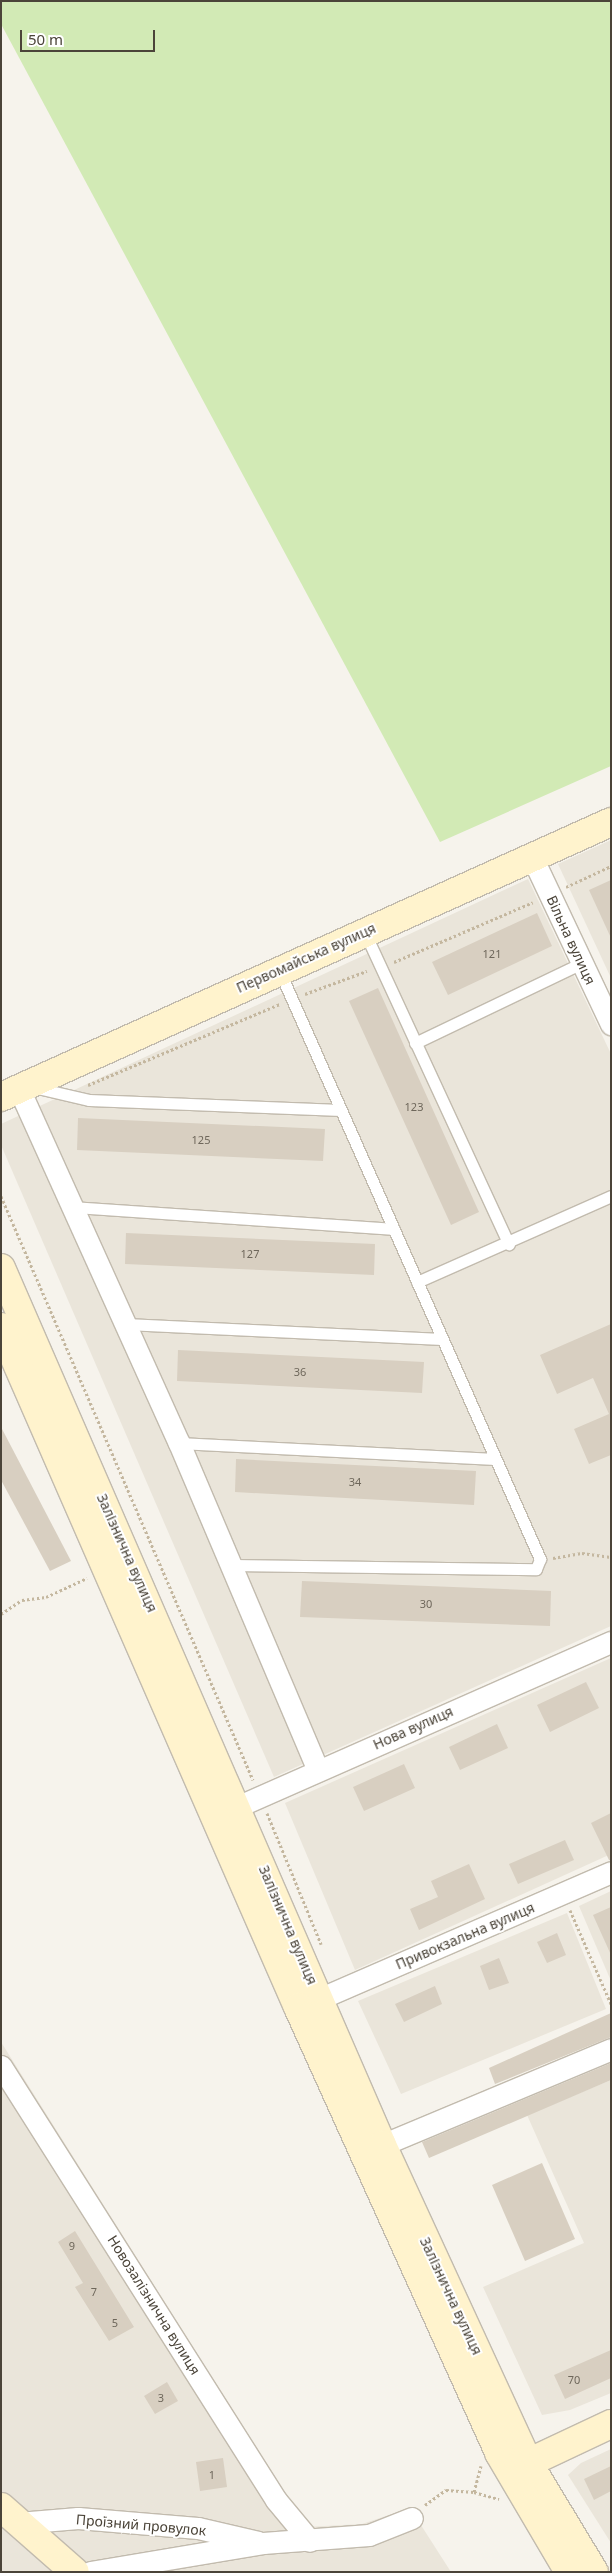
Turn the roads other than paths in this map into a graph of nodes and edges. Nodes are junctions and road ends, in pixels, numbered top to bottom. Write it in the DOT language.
graph roads {
  1 [pos="611,822"];
  2 [pos="532,857"];
  3 [pos="364,932"];
  4 [pos="582,963"];
  5 [pos="279,970"];
  6 [pos="611,1024"];
  7 [pos="416,1044"];
  8 [pos="16,1090"];
  9 [pos="340,1110"];
  10 [pos="611,1196"];
  11 [pos="73,1207"];
  12 [pos="393,1229"];
  13 [pos="509,1244"];
  14 [pos="1,1268"];
  15 [pos="417,1282"];
  16 [pos="126,1324"];
  17 [pos="1,1327"];
  18 [pos="442,1339"];
  19 [pos="179,1443"];
  20 [pos="495,1459"];
  21 [pos="232,1565"];
  22 [pos="611,1642"];
  23 [pos="318,1770"];
  24 [pos="227,1811"];
  25 [pos="611,1872"];
  26 [pos="319,2000"];
  27 [pos="611,2048"];
  28 [pos="1,2066"];
  29 [pos="382,2145"];
  30 [pos="611,2424"];
  31 [pos="519,2468"];
  32 [pos="10,2515"];
  33 [pos="412,2518"];
  34 [pos="310,2542"];
  35 [pos="263,2543"];
  36 [pos="75,2572"];
  37 [pos="90,2572"];
  38 [pos="569,2572"];
  39 [pos="594,2572"];
  1 -- 2 [label="main road, Первомайська вулиця"];
  2 -- 3 [label="main road, Первомайська вулиця"];
  2 -- 4 [label="street, Вільна вулиця"];
  3 -- 5 [label="main road, Первомайська вулиця"];
  3 -- 7 [label="lane"];
  4 -- 6 [label="street, Вільна вулиця"];
  4 -- 7 [label="lane"];
  5 -- 8 [label="main road, Первомайська вулиця"];
  5 -- 9 [label="lane"];
  7 -- 13 [label="lane"];
  8 -- 9 [label="lane"];
  8 -- 11 [label="street"];
  9 -- 12 [label="lane"];
  10 -- 13 [label="lane"];
  11 -- 12 [label="lane"];
  11 -- 16 [label="street"];
  12 -- 15 [label="lane"];
  13 -- 15 [label="lane"];
  14 -- 24 [label="main road, Залізнична вулиця"];
  15 -- 18 [label="lane"];
  16 -- 18 [label="lane"];
  16 -- 19 [label="street"];
  17 -- 24 [label="main road, Залізнична вулиця"];
  18 -- 20 [label="lane"];
  19 -- 20 [label="lane"];
  19 -- 21 [label="street"];
  20 -- 21 [label="lane"];
  21 -- 23 [label="street"];
  22 -- 23 [label="street, Нова вулиця"];
  23 -- 24 [label="street, Нова вулиця"];
  24 -- 26 [label="main road, Залізнична вулиця"];
  24 -- 31 [label="main road, Залізнична вулиця"];
  25 -- 26 [label="street, Привокзальна вулиця"];
  26 -- 29 [label="main road, Залізнична вулиця"];
  27 -- 29 [label="street"];
  28 -- 34 [label="street, Новозалізнична вулиця"];
  29 -- 31 [label="main road, Залізнична вулиця"];
  30 -- 31 [label="main road"];
  31 -- 38 [label="main road, Залізнична вулиця"];
  31 -- 39 [label="main road, Залізнична вулиця"];
  32 -- 35 [label="street, Проїзний провулок"];
  32 -- 36 [label="main road"];
  33 -- 34 [label="street, Проїзний провулок"];
  34 -- 35 [label="street, Проїзний провулок"];
  35 -- 37 [label="street, Проїзний провулок"];
}
